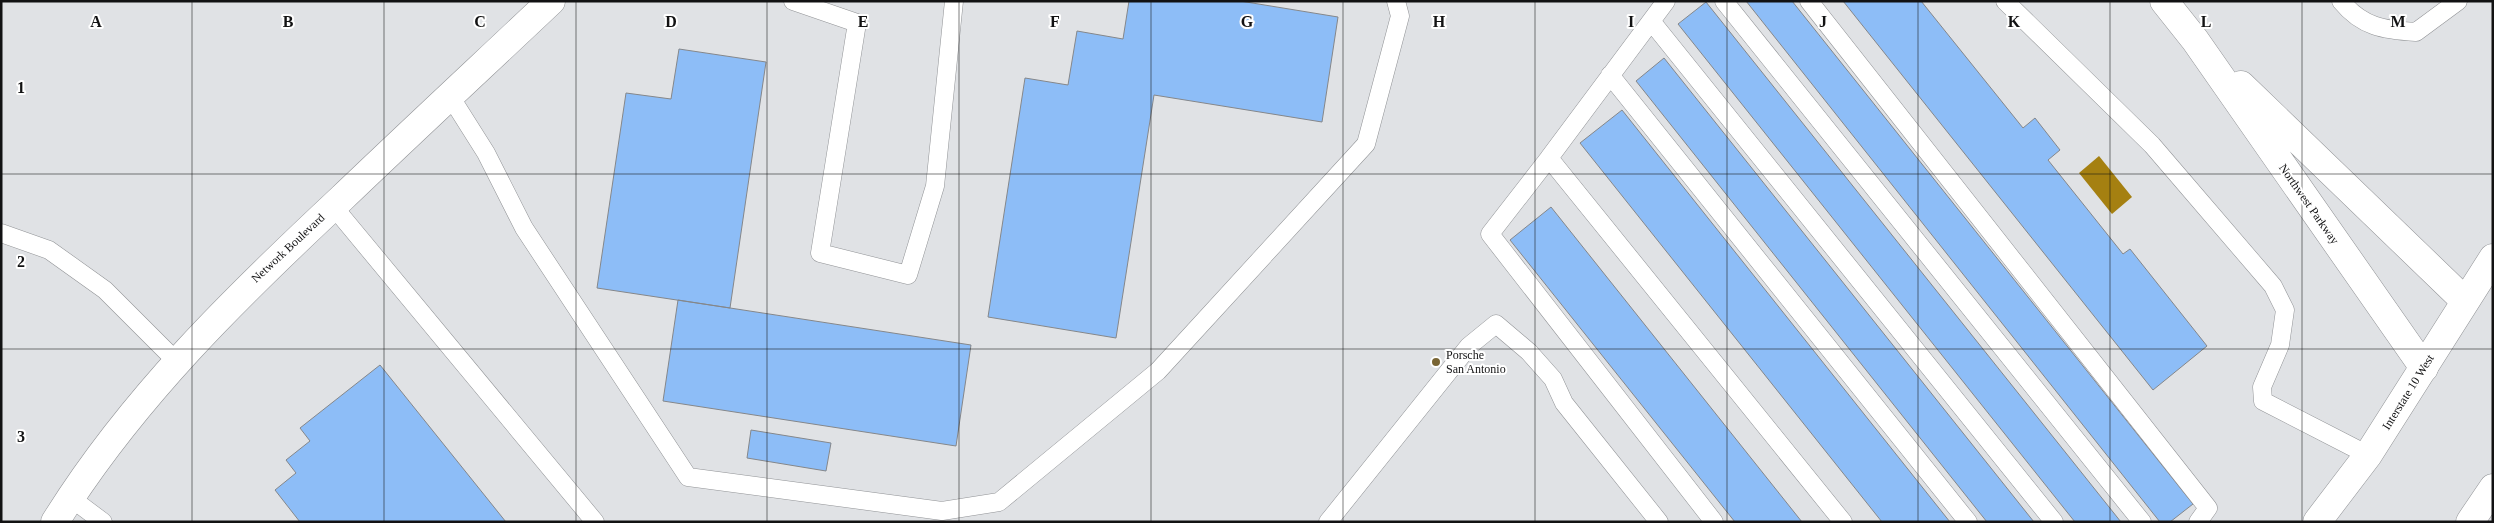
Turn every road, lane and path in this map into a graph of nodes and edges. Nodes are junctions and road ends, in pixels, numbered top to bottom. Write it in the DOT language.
graph roads {
  1 [pos="551,1"];
  2 [pos="793,1"];
  3 [pos="954,1"];
  4 [pos="1396,1"];
  5 [pos="1666,1"];
  6 [pos="1724,1"];
  7 [pos="1809,1"];
  8 [pos="2005,1"];
  9 [pos="2164,1"];
  10 [pos="2341,1"];
  11 [pos="2458,1"];
  12 [pos="1651,21"];
  13 [pos="2195,40"];
  14 [pos="1610,75"];
  15 [pos="450,96"];
  16 [pos="1549,158"];
  17 [pos="333,206"];
  18 [pos="1,233"];
  19 [pos="2493,258"];
  20 [pos="2466,301"];
  21 [pos="177,362"];
  22 [pos="2424,368"];
  23 [pos="2368,455"];
  24 [pos="2493,488"];
  25 [pos="71,498"];
  26 [pos="55,522"];
  27 [pos="103,522"];
  28 [pos="595,522"];
  29 [pos="1328,522"];
  30 [pos="1659,522"];
  31 [pos="1714,522"];
  32 [pos="1843,522"];
  33 [pos="1968,522"];
  34 [pos="2054,522"];
  35 [pos="2142,522"];
  36 [pos="2198,522"];
  37 [pos="2317,522"];
  38 [pos="2470,522"];
  1 -- 15 [label="main road, Network Boulevard"];
  2 -- 3 [label="lane"];
  4 -- 15 [label="lane"];
  5 -- 12 [label="lane"];
  6 -- 35 [label="lane"];
  7 -- 36 [label="lane"];
  8 -- 23 [label="lane"];
  9 -- 13 [label="main road, Northwest Parkway"];
  10 -- 11 [label="lane"];
  12 -- 14 [label="lane"];
  12 -- 34 [label="lane"];
  13 -- 20 [label="main road, Northwest Parkway"];
  13 -- 22 [label="main road, Northwest Parkway"];
  14 -- 16 [label="lane"];
  14 -- 33 [label="lane"];
  15 -- 17 [label="main road, Network Boulevard"];
  16 -- 31 [label="lane"];
  16 -- 32 [label="lane"];
  17 -- 21 [label="main road, Network Boulevard"];
  17 -- 28 [label="lane"];
  18 -- 21 [label="lane"];
  19 -- 20 [label="main road, Interstate 10 West"];
  20 -- 22 [label="main road, Interstate 10 West"];
  21 -- 25 [label="main road, Network Boulevard"];
  22 -- 23 [label="main road, Interstate 10 West"];
  23 -- 37 [label="main road, Interstate 10 West"];
  24 -- 38 [label="main road"];
  25 -- 26 [label="main road, Network Boulevard"];
  25 -- 27 [label="lane"];
  29 -- 30 [label="lane"];
}
